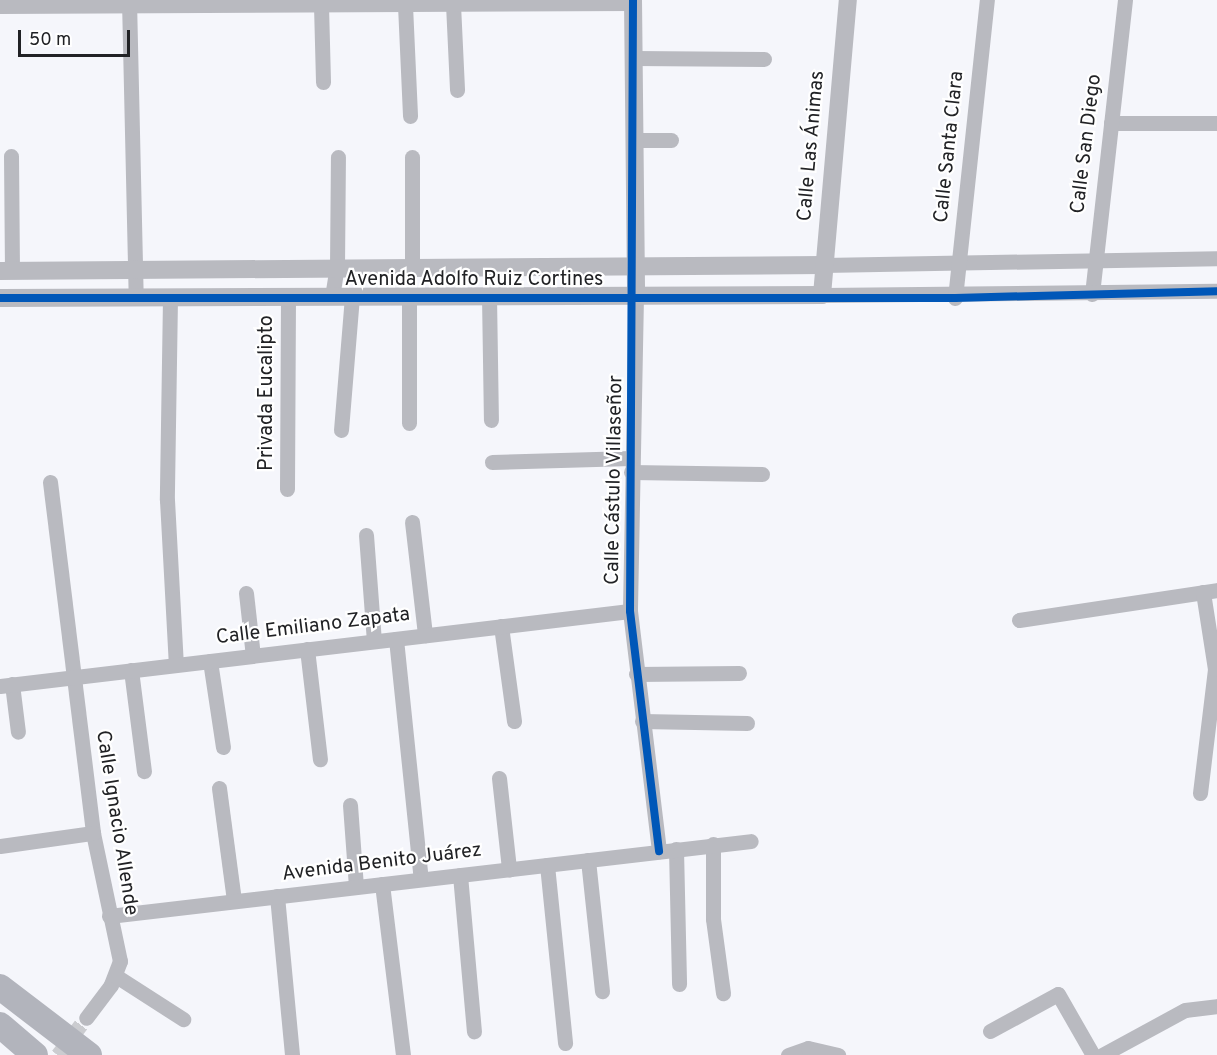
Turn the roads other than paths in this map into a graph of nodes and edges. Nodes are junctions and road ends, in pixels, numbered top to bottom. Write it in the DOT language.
graph roads {
  1 [pos="848,0"];
  2 [pos="987,0"];
  3 [pos="1125,0"];
  4 [pos="633,1"];
  5 [pos="5,4"];
  6 [pos="129,4"];
  7 [pos="225,4"];
  8 [pos="453,4"];
  9 [pos="321,5"];
  10 [pos="405,5"];
  11 [pos="634,57"];
  12 [pos="764,59"];
  13 [pos="323,82"];
  14 [pos="457,90"];
  15 [pos="410,116"];
  16 [pos="1111,123"];
  17 [pos="1217,123"];
  18 [pos="634,140"];
  19 [pos="671,140"];
  20 [pos="10,156"];
  21 [pos="338,157"];
  22 [pos="411,157"];
  23 [pos="1217,258"];
  24 [pos="1095,261"];
  25 [pos="412,264"];
  26 [pos="635,264"];
  27 [pos="958,264"];
  28 [pos="823,265"];
  29 [pos="337,266"];
  30 [pos="136,267"];
  31 [pos="58,270"];
  32 [pos="6,271"];
  33 [pos="1217,291"];
  34 [pos="1092,294"];
  35 [pos="822,295"];
  36 [pos="489,296"];
  37 [pos="636,296"];
  38 [pos="288,297"];
  39 [pos="332,297"];
  40 [pos="352,297"];
  41 [pos="409,297"];
  42 [pos="0,298"];
  43 [pos="58,298"];
  44 [pos="136,298"];
  45 [pos="170,298"];
  46 [pos="955,298"];
  47 [pos="490,420"];
  48 [pos="409,423"];
  49 [pos="341,430"];
  50 [pos="492,462"];
  51 [pos="631,465"];
  52 [pos="762,474"];
  53 [pos="50,482"];
  54 [pos="287,489"];
  55 [pos="412,522"];
  56 [pos="366,535"];
  57 [pos="1210,591"];
  58 [pos="246,593"];
  59 [pos="630,610"];
  60 [pos="1019,620"];
  61 [pos="501,626"];
  62 [pos="425,635"];
  63 [pos="374,636"];
  64 [pos="396,639"];
  65 [pos="307,649"];
  66 [pos="253,656"];
  67 [pos="210,661"];
  68 [pos="176,665"];
  69 [pos="131,670"];
  70 [pos="739,673"];
  71 [pos="636,674"];
  72 [pos="72,677"];
  73 [pos="6,685"];
  74 [pos="514,721"];
  75 [pos="642,721"];
  76 [pos="747,723"];
  77 [pos="18,732"];
  78 [pos="223,747"];
  79 [pos="320,759"];
  80 [pos="144,771"];
  81 [pos="499,778"];
  82 [pos="219,788"];
  83 [pos="1200,793"];
  84 [pos="350,805"];
  85 [pos="93,833"];
  86 [pos="751,841"];
  87 [pos="713,844"];
  88 [pos="0,846"];
  89 [pos="676,849"];
  90 [pos="659,851"];
  91 [pos="588,860"];
  92 [pos="547,865"];
  93 [pos="509,869"];
  94 [pos="460,875"];
  95 [pos="421,879"];
  96 [pos="382,884"];
  97 [pos="356,887"];
  98 [pos="277,896"];
  99 [pos="234,901"];
  100 [pos="109,916"];
  101 [pos="116,976"];
  102 [pos="679,984"];
  103 [pos="0,987"];
  104 [pos="602,991"];
  105 [pos="723,993"];
  106 [pos="1217,1006"];
  107 [pos="86,1018"];
  108 [pos="183,1018"];
  109 [pos="0,1024"];
  110 [pos="474,1031"];
  111 [pos="990,1031"];
  112 [pos="0,1038"];
  113 [pos="565,1043"];
  114 [pos="792,1052"];
  115 [pos="35,1055"];
  116 [pos="90,1055"];
  117 [pos="292,1055"];
  118 [pos="403,1055"];
  119 [pos="838,1055"];
  120 [pos="1093,1055"];
  121 [pos="1102,1055"];
  1 -- 28 [label="street, Calle Las Ánimas"];
  2 -- 27 [label="street, Calle Santa Clara"];
  3 -- 16 [label="street, Calle San Diego"];
  4 -- 8 [label="street"];
  4 -- 11 [label="street, Calle Cástulo Villaseñor"];
  5 -- 6 [label="street"];
  6 -- 7 [label="street"];
  6 -- 30 [label="street"];
  7 -- 9 [label="street"];
  8 -- 10 [label="street"];
  8 -- 14 [label="street"];
  9 -- 10 [label="street"];
  9 -- 13 [label="street"];
  10 -- 15 [label="street"];
  11 -- 12 [label="street"];
  11 -- 18 [label="street, Calle Cástulo Villaseñor"];
  16 -- 17 [label="street"];
  16 -- 24 [label="street, Calle San Diego"];
  18 -- 19 [label="street"];
  18 -- 26 [label="street, Calle Cástulo Villaseñor"];
  20 -- 32 [label="street"];
  21 -- 29 [label="street"];
  22 -- 25 [label="street"];
  23 -- 24 [label="street, Avenida Adolfo Ruiz Cortines"];
  24 -- 27 [label="street, Avenida Adolfo Ruiz Cortines"];
  24 -- 34 [label="street, Calle San Diego"];
  25 -- 26 [label="street, Avenida Adolfo Ruiz Cortines"];
  25 -- 29 [label="street, Avenida Adolfo Ruiz Cortines"];
  26 -- 28 [label="street, Avenida Adolfo Ruiz Cortines"];
  26 -- 37 [label="street, Calle Cástulo Villaseñor"];
  27 -- 28 [label="street, Avenida Adolfo Ruiz Cortines"];
  27 -- 46 [label="street, Calle Santa Clara"];
  28 -- 35 [label="street, Calle Las Ánimas"];
  29 -- 30 [label="street, Avenida Adolfo Ruiz Cortines"];
  29 -- 39 [label="street"];
  30 -- 31 [label="street, Avenida Adolfo Ruiz Cortines"];
  30 -- 44 [label="street"];
  31 -- 32 [label="street, Avenida Adolfo Ruiz Cortines"];
  31 -- 43 [label="street"];
  33 -- 34 [label="street, Avenida Adolfo Ruiz Cortines"];
  34 -- 46 [label="street, Avenida Adolfo Ruiz Cortines"];
  35 -- 37 [label="street, Avenida Adolfo Ruiz Cortines"];
  35 -- 46 [label="street, Avenida Adolfo Ruiz Cortines"];
  36 -- 37 [label="street, Avenida Adolfo Ruiz Cortines"];
  36 -- 41 [label="street, Avenida Adolfo Ruiz Cortines"];
  36 -- 47 [label="street"];
  37 -- 51 [label="street, Calle Cástulo Villaseñor"];
  38 -- 39 [label="street, Avenida Adolfo Ruiz Cortines"];
  38 -- 45 [label="street, Avenida Adolfo Ruiz Cortines"];
  38 -- 54 [label="street, Privada Eucalipto"];
  39 -- 40 [label="street, Avenida Adolfo Ruiz Cortines"];
  40 -- 41 [label="street, Avenida Adolfo Ruiz Cortines"];
  40 -- 49 [label="street"];
  41 -- 48 [label="street"];
  42 -- 43 [label="street, Avenida Adolfo Ruiz Cortines"];
  43 -- 44 [label="street, Avenida Adolfo Ruiz Cortines"];
  44 -- 45 [label="street, Avenida Adolfo Ruiz Cortines"];
  45 -- 68 [label="street"];
  50 -- 51 [label="street"];
  51 -- 52 [label="street"];
  51 -- 59 [label="street, Calle Cástulo Villaseñor"];
  53 -- 72 [label="street, Calle Ignacio Allende"];
  55 -- 62 [label="street"];
  56 -- 63 [label="street"];
  57 -- 60 [label="street"];
  57 -- 83 [label="street"];
  58 -- 66 [label="street"];
  59 -- 61 [label="street, Calle Emiliano Zapata"];
  59 -- 71 [label="street, Calle Cástulo Villaseñor"];
  61 -- 62 [label="street, Calle Emiliano Zapata"];
  61 -- 74 [label="street"];
  62 -- 64 [label="street, Calle Emiliano Zapata"];
  63 -- 64 [label="street, Calle Emiliano Zapata"];
  63 -- 65 [label="street, Calle Emiliano Zapata"];
  64 -- 95 [label="street"];
  65 -- 66 [label="street, Calle Emiliano Zapata"];
  65 -- 79 [label="street"];
  66 -- 67 [label="street, Calle Emiliano Zapata"];
  67 -- 68 [label="street, Calle Emiliano Zapata"];
  67 -- 78 [label="street"];
  68 -- 69 [label="street, Calle Emiliano Zapata"];
  69 -- 72 [label="street, Calle Emiliano Zapata"];
  69 -- 80 [label="street"];
  70 -- 71 [label="street"];
  71 -- 75 [label="street, Calle Cástulo Villaseñor"];
  72 -- 73 [label="street, Calle Emiliano Zapata"];
  72 -- 85 [label="street, Calle Ignacio Allende"];
  73 -- 77 [label="street"];
  75 -- 76 [label="street"];
  75 -- 90 [label="street, Calle Cástulo Villaseñor"];
  81 -- 93 [label="street"];
  82 -- 99 [label="street"];
  84 -- 97 [label="street"];
  85 -- 88 [label="street"];
  85 -- 100 [label="street, Calle Ignacio Allende"];
  86 -- 87 [label="street, Avenida Benito Juárez"];
  87 -- 89 [label="street, Avenida Benito Juárez"];
  87 -- 105 [label="street"];
  89 -- 90 [label="street, Avenida Benito Juárez"];
  89 -- 102 [label="street"];
  90 -- 91 [label="street, Avenida Benito Juárez"];
  91 -- 92 [label="street, Avenida Benito Juárez"];
  91 -- 104 [label="street"];
  92 -- 93 [label="street, Avenida Benito Juárez"];
  92 -- 113 [label="street"];
  93 -- 94 [label="street, Avenida Benito Juárez"];
  94 -- 95 [label="street, Avenida Benito Juárez"];
  94 -- 110 [label="street"];
  95 -- 96 [label="street, Avenida Benito Juárez"];
  96 -- 97 [label="street, Avenida Benito Juárez"];
  96 -- 118 [label="street"];
  97 -- 98 [label="street, Avenida Benito Juárez"];
  98 -- 99 [label="street, Avenida Benito Juárez"];
  98 -- 117 [label="street"];
  99 -- 100 [label="street, Avenida Benito Juárez"];
  100 -- 101 [label="street, Calle Ignacio Allende"];
  101 -- 107 [label="street"];
  101 -- 108 [label="street"];
  103 -- 116 [label="highway"];
  106 -- 121 [label="street"];
  109 -- 115 [label="highway"];
  111 -- 120 [label="street"];
  112 -- 115 [label="highway"];
  114 -- 119 [label="street"];
}
